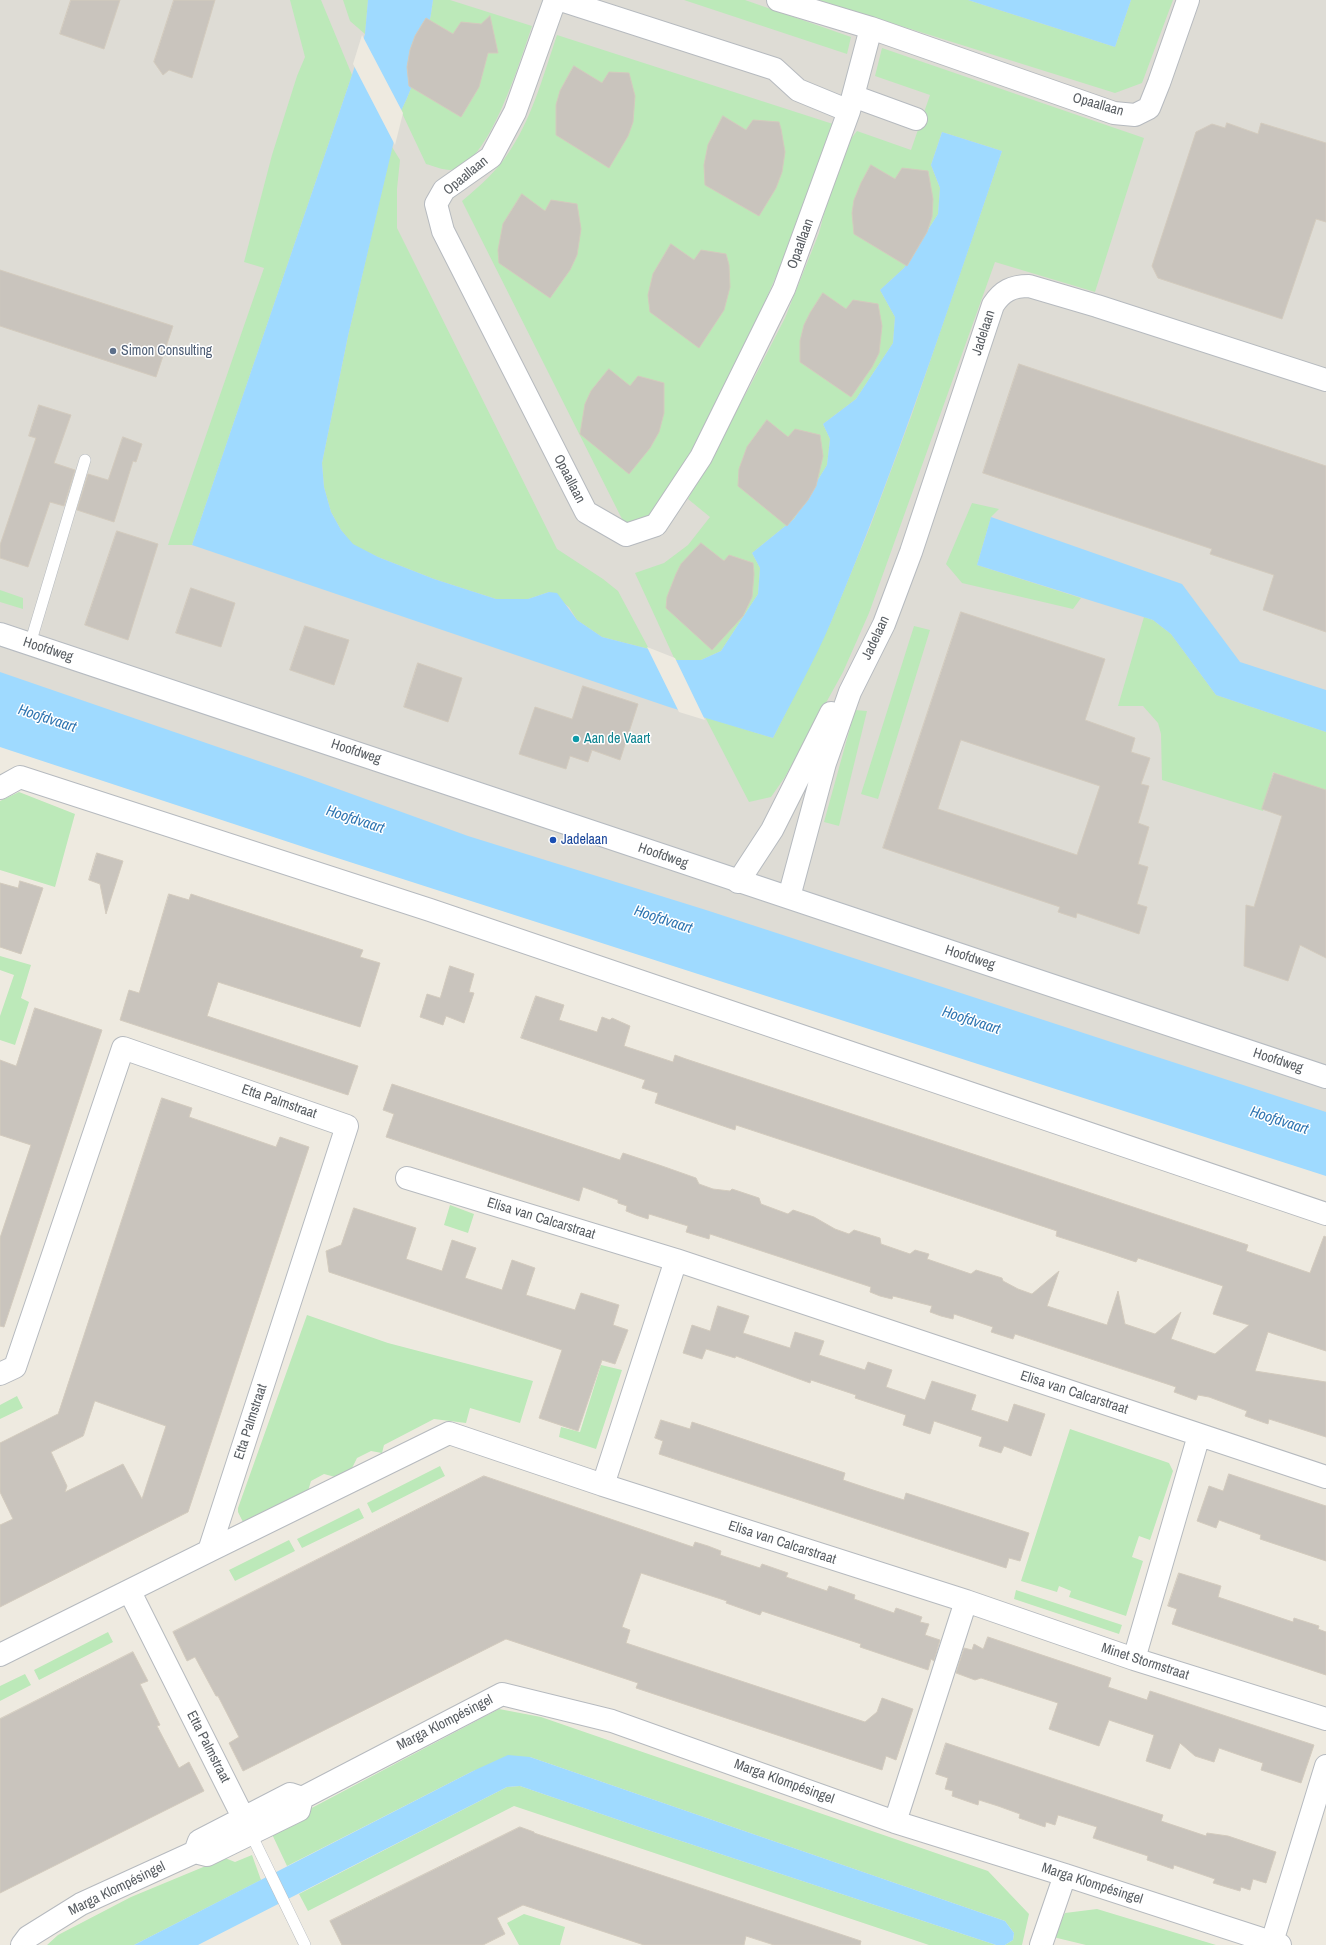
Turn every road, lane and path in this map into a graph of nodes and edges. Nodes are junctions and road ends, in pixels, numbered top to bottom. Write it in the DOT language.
graph roads {
  1 [pos="555,0"];
  2 [pos="561,0"];
  3 [pos="778,0"];
  4 [pos="1188,0"];
  5 [pos="871,28"];
  6 [pos="851,104"];
  7 [pos="916,119"];
  8 [pos="1326,380"];
  9 [pos="85,460"];
  10 [pos="0,634"];
  11 [pos="30,644"];
  12 [pos="850,692"];
  13 [pos="0,788"];
  14 [pos="738,882"];
  15 [pos="789,897"];
  16 [pos="1326,1077"];
  17 [pos="407,1178"];
  18 [pos="1326,1214"];
  19 [pos="676,1260"];
  20 [pos="0,1374"];
  21 [pos="1199,1435"];
  22 [pos="1326,1477"];
  23 [pos="602,1485"];
  24 [pos="209,1550"];
  25 [pos="130,1592"];
  26 [pos="966,1601"];
  27 [pos="0,1655"];
  28 [pos="1134,1659"];
  29 [pos="1326,1719"];
  30 [pos="1326,1766"];
  31 [pos="895,1822"];
  32 [pos="247,1826"];
  33 [pos="1065,1875"];
  34 [pos="1276,1944"];
  35 [pos="22,1945"];
  36 [pos="305,1945"];
  37 [pos="1041,1945"];
  1 -- 6 [label="street, Opaallaan"];
  2 -- 6 [label="street"];
  3 -- 5 [label="street, Opaallaan"];
  4 -- 5 [label="street, Opaallaan"];
  5 -- 6 [label="street, Opaallaan"];
  6 -- 7 [label="street"];
  8 -- 12 [label="street, Jadelaan"];
  9 -- 11 [label="lane"];
  10 -- 11 [label="street, Hoofdweg"];
  11 -- 14 [label="street, Hoofdweg"];
  12 -- 14 [label="street, Jadelaan"];
  12 -- 15 [label="street, Jadelaan"];
  13 -- 18 [label="street"];
  14 -- 15 [label="street, Hoofdweg"];
  15 -- 16 [label="street, Hoofdweg"];
  17 -- 19 [label="street, Elisa van Calcarstraat"];
  19 -- 21 [label="street, Elisa van Calcarstraat"];
  19 -- 23 [label="street"];
  20 -- 24 [label="street, Etta Palmstraat"];
  21 -- 22 [label="street, Elisa van Calcarstraat"];
  21 -- 28 [label="street"];
  23 -- 24 [label="street"];
  23 -- 26 [label="street, Elisa van Calcarstraat"];
  24 -- 25 [label="street"];
  25 -- 27 [label="street"];
  25 -- 32 [label="street, Etta Palmstraat"];
  26 -- 28 [label="street, Minet Stormstraat"];
  26 -- 31 [label="street"];
  28 -- 29 [label="street, Minet Stormstraat"];
  30 -- 34 [label="street"];
  31 -- 32 [label="street, Marga Klompésingel"];
  31 -- 33 [label="street, Marga Klompésingel"];
  32 -- 35 [label="street, Marga Klompésingel"];
  32 -- 36 [label="lane"];
  33 -- 34 [label="street, Marga Klompésingel"];
  33 -- 37 [label="street"];
}
